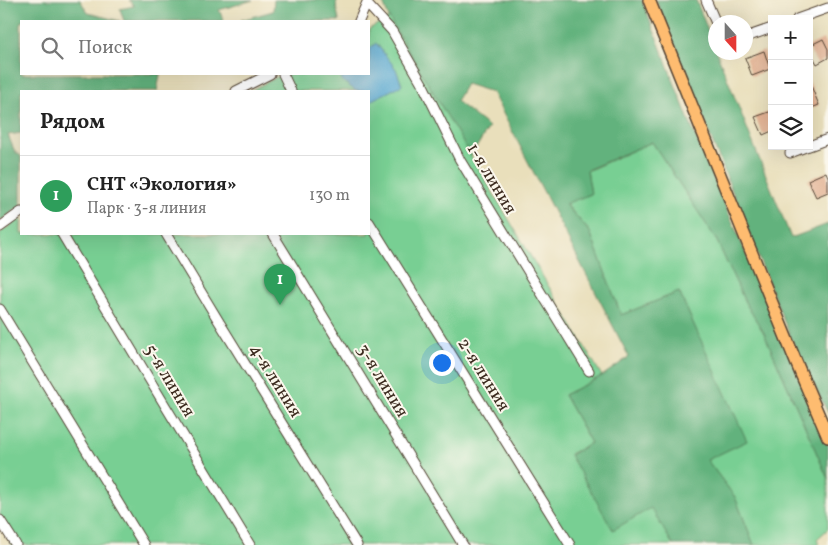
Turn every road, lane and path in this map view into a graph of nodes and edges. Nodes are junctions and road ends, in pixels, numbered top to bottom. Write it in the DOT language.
graph roads {
  1 [pos="649,0"];
  2 [pos="706,0"];
  3 [pos="368,2"];
  4 [pos="828,8"];
  5 [pos="713,15"];
  6 [pos="808,15"];
  7 [pos="359,20"];
  8 [pos="768,29"];
  9 [pos="753,35"];
  10 [pos="268,75"];
  11 [pos="283,75"];
  12 [pos="238,90"];
  13 [pos="290,90"];
  14 [pos="828,139"];
  15 [pos="813,145"];
  16 [pos="798,150"];
  17 [pos="790,153"];
  18 [pos="20,213"];
  19 [pos="370,224"];
  20 [pos="0,227"];
  21 [pos="63,235"];
  22 [pos="167,235"];
  23 [pos="274,235"];
  24 [pos="0,309"];
  25 [pos="589,371"];
  26 [pos="828,437"];
  27 [pos="0,520"];
  28 [pos="16,545"];
  29 [pos="144,545"];
  30 [pos="250,545"];
  31 [pos="357,545"];
  32 [pos="463,545"];
  33 [pos="570,545"];
  1 -- 26 [label="main road"];
  2 -- 5 [label="street"];
  3 -- 7 [label="street"];
  3 -- 25 [label="street, 1-я линия"];
  4 -- 6 [label="street"];
  8 -- 9 [label="street"];
  10 -- 12 [label="street"];
  11 -- 13 [label="street"];
  14 -- 15 [label="street"];
  16 -- 17 [label="street"];
  18 -- 20 [label="street"];
  19 -- 33 [label="street, 2-я линия"];
  21 -- 30 [label="street, 5-я линия"];
  22 -- 31 [label="street, 4-я линия"];
  23 -- 32 [label="street, 3-я линия"];
  24 -- 29 [label="street"];
  27 -- 28 [label="street"];
}
